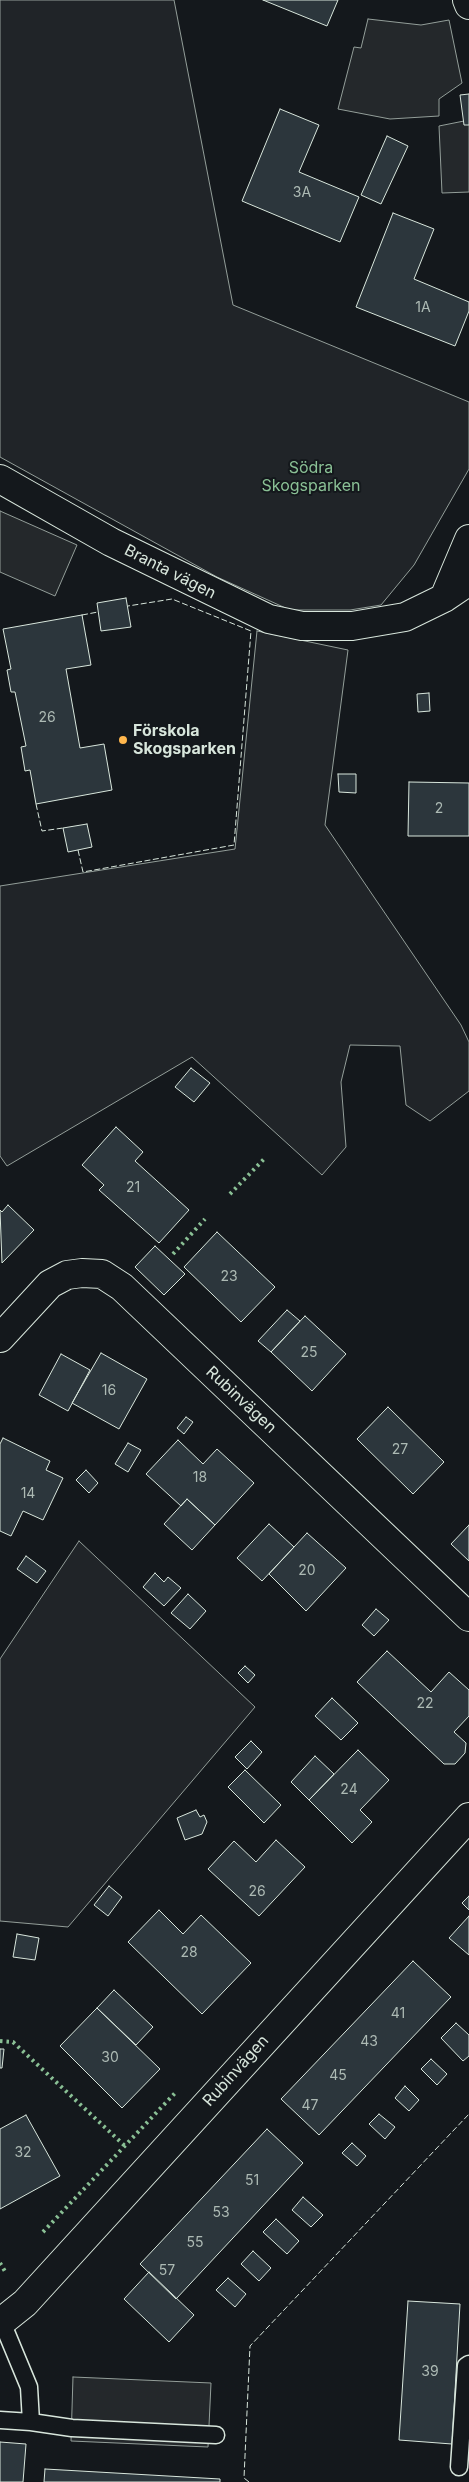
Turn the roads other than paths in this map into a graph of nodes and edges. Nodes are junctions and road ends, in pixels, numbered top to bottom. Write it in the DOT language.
graph roads {
  1 [pos="467,0"];
  2 [pos="469,5"];
  3 [pos="0,479"];
  4 [pos="469,539"];
  5 [pos="469,581"];
  6 [pos="444,598"];
  7 [pos="0,1338"];
  8 [pos="469,1617"];
  9 [pos="469,1817"];
  10 [pos="1,2323"];
  11 [pos="469,2364"];
  12 [pos="0,2420"];
  13 [pos="31,2422"];
  14 [pos="216,2435"];
  15 [pos="459,2467"];
  1 -- 2 [label="street"];
  3 -- 6 [label="street, Branta vägen"];
  4 -- 6 [label="street"];
  5 -- 6 [label="street, Branta vägen"];
  7 -- 8 [label="street, Rubinvägen"];
  9 -- 10 [label="street, Rubinvägen"];
  10 -- 13 [label="lane"];
  11 -- 15 [label="lane"];
  12 -- 13 [label="lane"];
  13 -- 14 [label="lane"];
}
